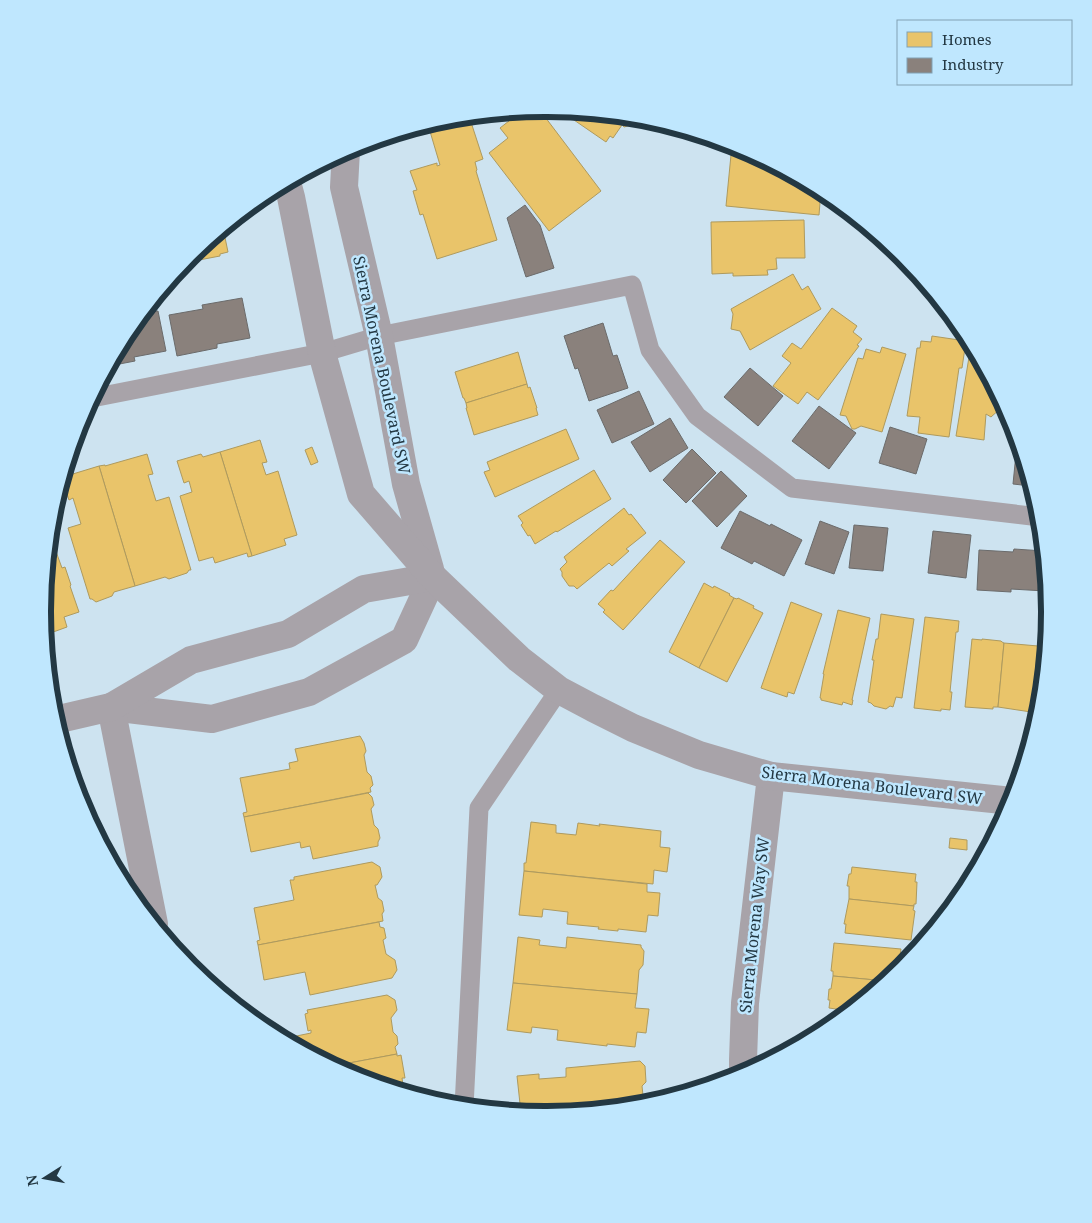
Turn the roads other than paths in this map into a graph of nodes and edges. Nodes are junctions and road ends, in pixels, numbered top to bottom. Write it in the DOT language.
graph roads {
  1 [pos="345,159"];
  2 [pos="289,189"];
  3 [pos="379,336"];
  4 [pos="322,353"];
  5 [pos="101,396"];
  6 [pos="1031,516"];
  7 [pos="433,577"];
  8 [pos="560,690"];
  9 [pos="111,707"];
  10 [pos="63,718"];
  11 [pos="771,776"];
  12 [pos="1003,800"];
  13 [pos="151,910"];
  14 [pos="742,1066"];
  15 [pos="464,1099"];
  1 -- 3 [label="street, Sierra Morena Boulevard SW"];
  2 -- 4 [label="street, Sierra Morena Boulevard SW"];
  3 -- 4 [label="lane"];
  3 -- 6 [label="lane"];
  3 -- 7 [label="street, Sierra Morena Boulevard SW"];
  4 -- 5 [label="lane"];
  4 -- 7 [label="street, Sierra Morena Boulevard SW"];
  7 -- 8 [label="street, Sierra Morena Boulevard SW"];
  7 -- 9 [label="street"];
  7 -- 9 [label="street"];
  8 -- 11 [label="street, Sierra Morena Boulevard SW"];
  8 -- 15 [label="lane"];
  9 -- 10 [label="street"];
  9 -- 13 [label="street"];
  11 -- 12 [label="street, Sierra Morena Boulevard SW"];
  11 -- 14 [label="street, Sierra Morena Way SW"];
}
